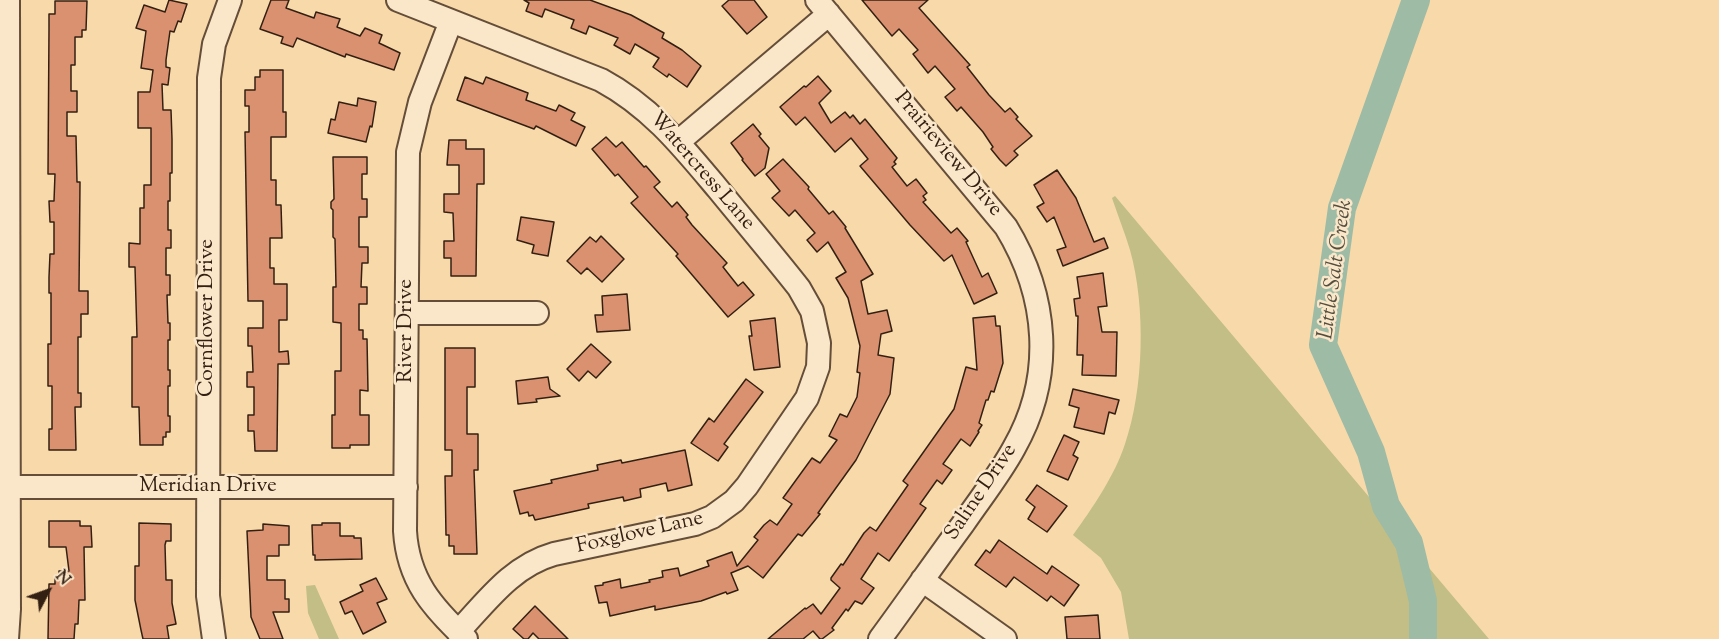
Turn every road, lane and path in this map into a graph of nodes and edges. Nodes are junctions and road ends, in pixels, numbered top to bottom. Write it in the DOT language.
graph roads {
  1 [pos="8,0"];
  2 [pos="230,0"];
  3 [pos="398,0"];
  4 [pos="823,7"];
  5 [pos="451,21"];
  6 [pos="678,142"];
  7 [pos="537,313"];
  8 [pos="407,314"];
  9 [pos="1041,330"];
  10 [pos="819,343"];
  11 [pos="5,384"];
  12 [pos="5,415"];
  13 [pos="9,487"];
  14 [pos="207,487"];
  15 [pos="406,488"];
  16 [pos="922,580"];
  17 [pos="462,635"];
  18 [pos="7,639"];
  19 [pos="214,639"];
  20 [pos="880,639"];
  21 [pos="1005,639"];
  1 -- 11 [label="street"];
  2 -- 14 [label="street, Cornflower Drive"];
  3 -- 5 [label="street, Watercress Lane"];
  4 -- 6 [label="street"];
  4 -- 9 [label="street, Prairieview Drive"];
  5 -- 6 [label="street, Watercress Lane"];
  5 -- 8 [label="street, River Drive"];
  6 -- 10 [label="street, Watercress Lane"];
  7 -- 8 [label="street"];
  8 -- 15 [label="street, River Drive"];
  9 -- 16 [label="street, Saline Drive"];
  10 -- 17 [label="street, Foxglove Lane"];
  11 -- 12 [label="street"];
  12 -- 13 [label="street"];
  13 -- 14 [label="street, Meridian Drive"];
  13 -- 18 [label="street"];
  14 -- 15 [label="street, Meridian Drive"];
  14 -- 19 [label="street, Cornflower Drive"];
  15 -- 17 [label="street, River Drive"];
  16 -- 20 [label="street, Saline Drive"];
  16 -- 21 [label="street"];
}
